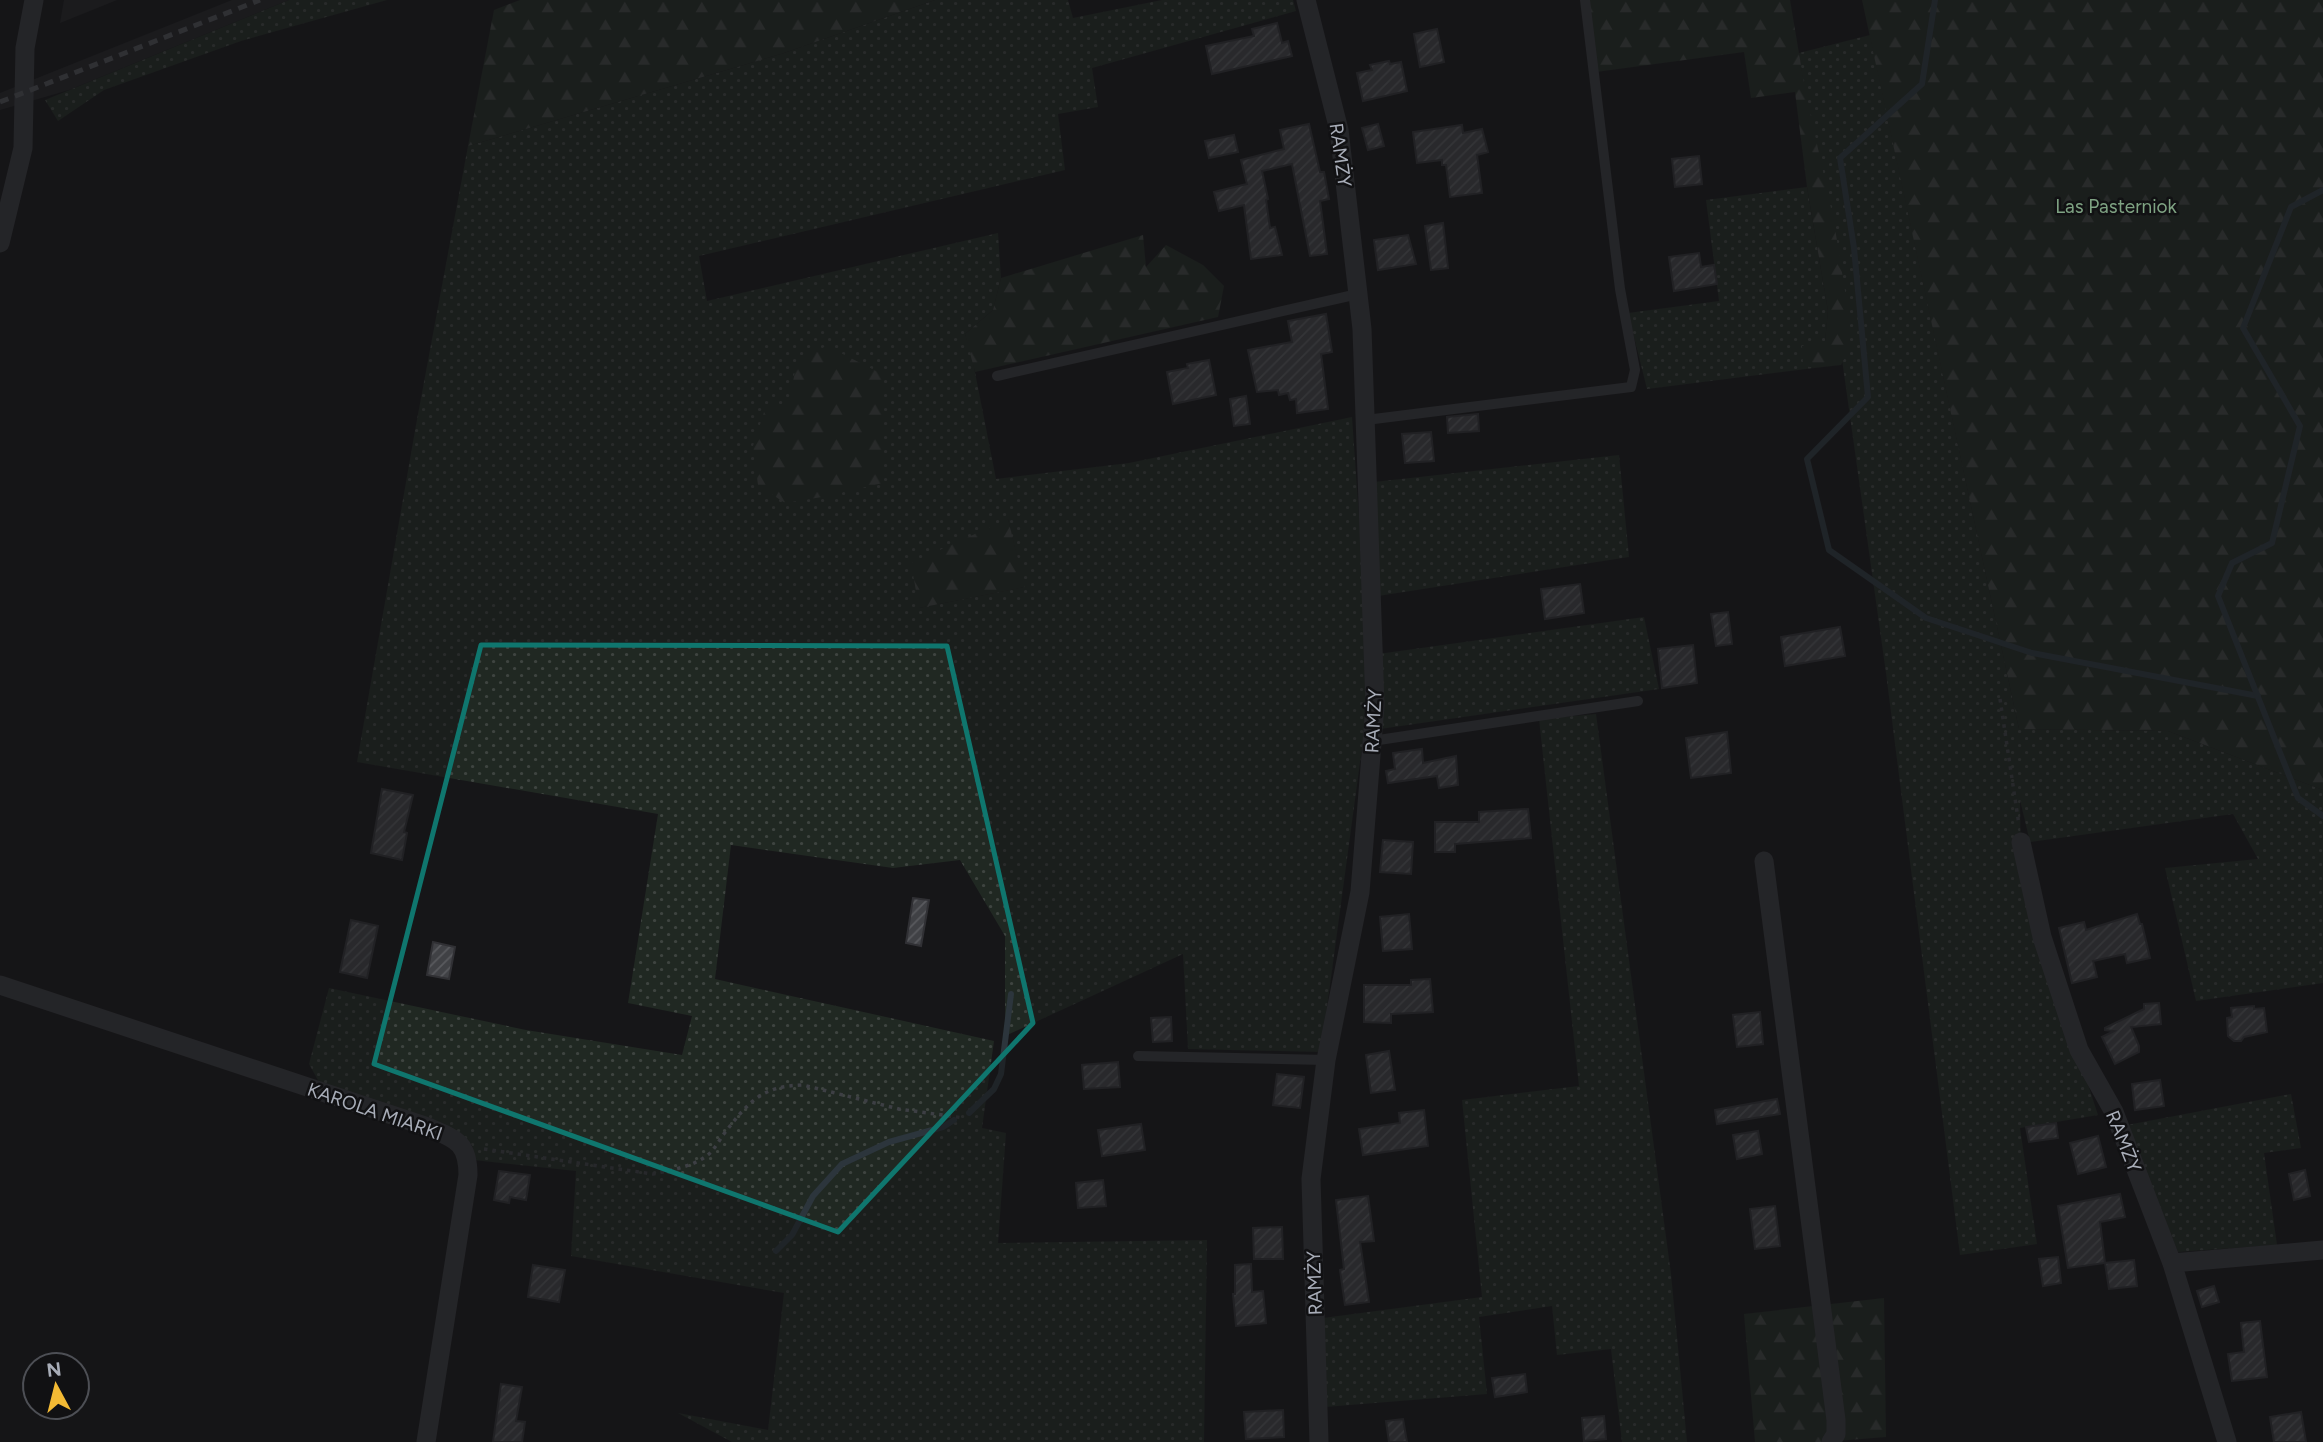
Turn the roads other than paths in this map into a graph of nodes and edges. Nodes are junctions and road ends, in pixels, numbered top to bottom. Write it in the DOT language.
graph roads {
  1 [pos="34,0"];
  2 [pos="1307,0"];
  3 [pos="1585,0"];
  4 [pos="0,243"];
  5 [pos="1358,294"];
  6 [pos="996,376"];
  7 [pos="1366,419"];
  8 [pos="1638,701"];
  9 [pos="1372,741"];
  10 [pos="2021,842"];
  11 [pos="1764,861"];
  12 [pos="0,985"];
  13 [pos="1138,1056"];
  14 [pos="1326,1060"];
  15 [pos="2323,1250"];
  16 [pos="2172,1263"];
  17 [pos="426,1442"];
  18 [pos="1320,1442"];
  19 [pos="1831,1442"];
  20 [pos="2227,1442"];
  1 -- 4 [label="street"];
  2 -- 5 [label="street, RAMŻY"];
  3 -- 7 [label="lane"];
  5 -- 6 [label="lane"];
  5 -- 7 [label="street, RAMŻY"];
  7 -- 9 [label="street, RAMŻY"];
  8 -- 9 [label="lane"];
  9 -- 14 [label="street, RAMŻY"];
  10 -- 16 [label="street, RAMŻY"];
  11 -- 19 [label="street"];
  12 -- 17 [label="street, KAROLA MIARKI"];
  13 -- 14 [label="lane"];
  14 -- 18 [label="street, RAMŻY"];
  15 -- 16 [label="street"];
  16 -- 20 [label="street, RAMŻY"];
}
